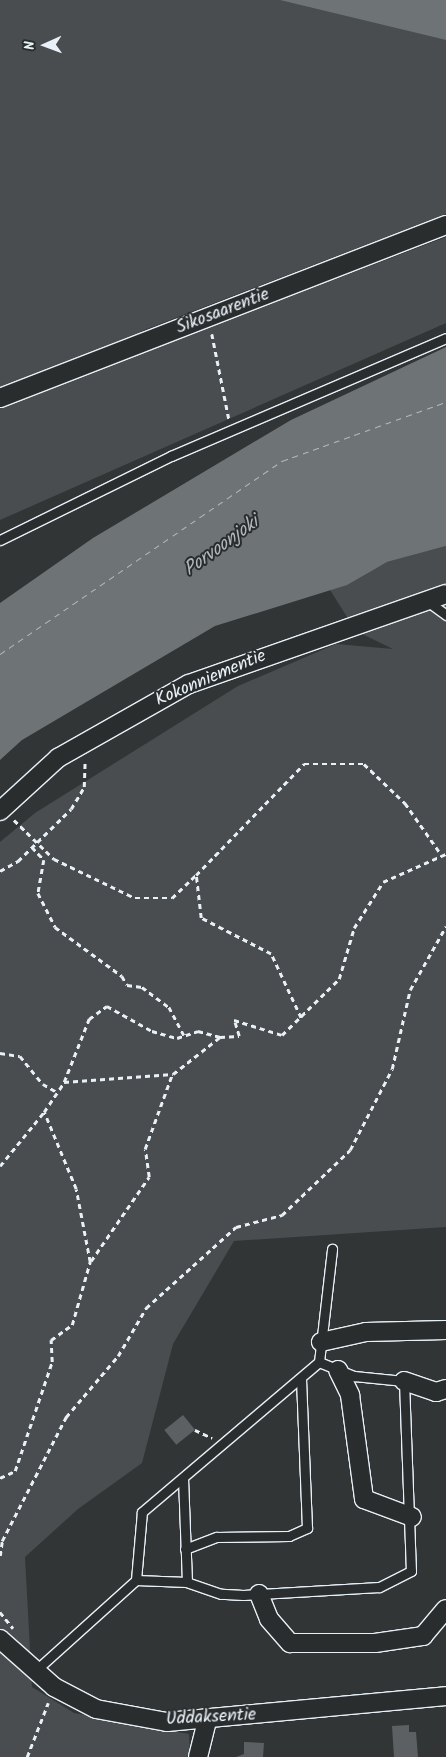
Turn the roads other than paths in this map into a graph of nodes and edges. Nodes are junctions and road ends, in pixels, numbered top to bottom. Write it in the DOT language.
graph roads {
  1 [pos="446,225"];
  2 [pos="446,338"];
  3 [pos="0,398"];
  4 [pos="0,540"];
  5 [pos="446,594"];
  6 [pos="428,601"];
  7 [pos="446,615"];
  8 [pos="1,810"];
  9 [pos="332,1249"];
  10 [pos="446,1330"];
  11 [pos="321,1342"];
  12 [pos="319,1362"];
  13 [pos="338,1370"];
  14 [pos="300,1378"];
  15 [pos="404,1381"];
  16 [pos="443,1394"];
  17 [pos="183,1478"];
  18 [pos="412,1517"];
  19 [pos="185,1549"];
  20 [pos="136,1580"];
  21 [pos="187,1582"];
  22 [pos="260,1594"];
  23 [pos="446,1609"];
  24 [pos="7,1635"];
  25 [pos="35,1672"];
  26 [pos="446,1696"];
  27 [pos="207,1720"];
  28 [pos="198,1757"];
  1 -- 3 [label="street, Sikosaarentie"];
  2 -- 4 [label="lane"];
  5 -- 6 [label="street, Kokonniementie"];
  6 -- 7 [label="lane"];
  6 -- 8 [label="street, Kokonniementie"];
  9 -- 11 [label="lane"];
  10 -- 11 [label="street"];
  11 -- 12 [label="lane"];
  12 -- 13 [label="lane"];
  12 -- 14 [label="lane"];
  13 -- 15 [label="lane"];
  13 -- 18 [label="street"];
  14 -- 17 [label="lane"];
  14 -- 19 [label="lane"];
  15 -- 16 [label="street"];
  15 -- 18 [label="lane"];
  17 -- 19 [label="lane"];
  17 -- 20 [label="lane"];
  18 -- 22 [label="lane"];
  19 -- 21 [label="lane"];
  20 -- 21 [label="lane"];
  20 -- 25 [label="lane"];
  21 -- 22 [label="lane"];
  22 -- 23 [label="street"];
  24 -- 25 [label="street, Uddaksentie"];
  25 -- 27 [label="street, Uddaksentie"];
  26 -- 27 [label="street, Uddaksentie"];
  27 -- 28 [label="street"];
}
